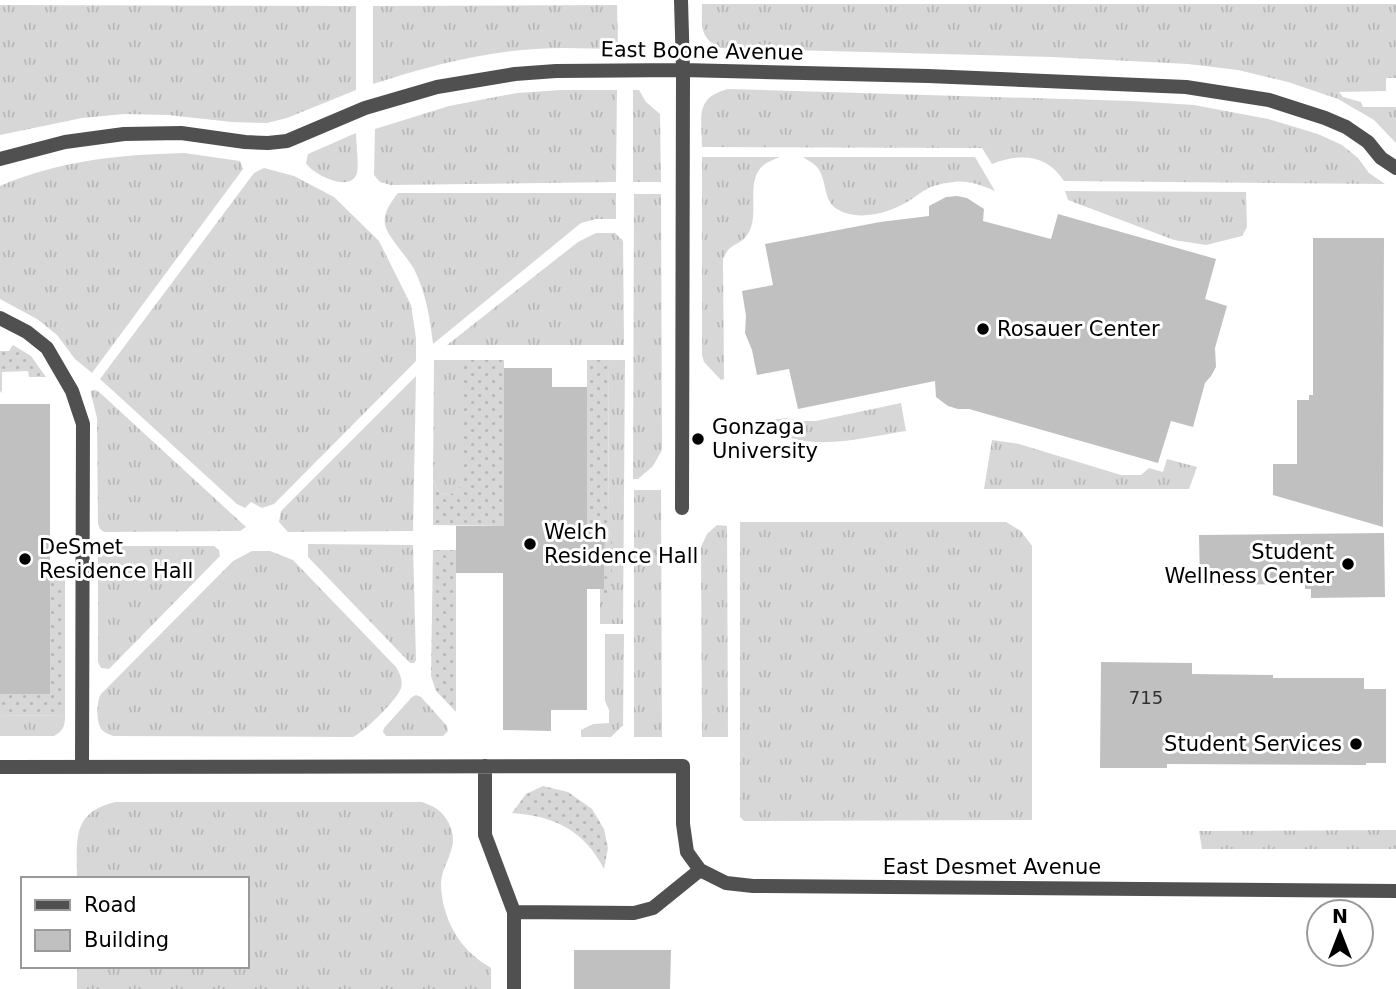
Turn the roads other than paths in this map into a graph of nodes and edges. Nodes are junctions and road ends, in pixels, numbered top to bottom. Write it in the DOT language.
graph roads {
  1 [pos="681,0"];
  2 [pos="683,70"];
  3 [pos="0,159"];
  4 [pos="1396,168"];
  5 [pos="0,318"];
  6 [pos="682,508"];
  7 [pos="485,766"];
  8 [pos="0,767"];
  9 [pos="82,767"];
  10 [pos="699,870"];
  11 [pos="1396,891"];
  12 [pos="514,912"];
  13 [pos="514,989"];
  1 -- 2 [label="street"];
  2 -- 3 [label="street, East Boone Avenue"];
  2 -- 4 [label="street, East Boone Avenue"];
  2 -- 6 [label="street"];
  5 -- 9 [label="street"];
  7 -- 9 [label="street"];
  7 -- 10 [label="street"];
  7 -- 12 [label="street"];
  8 -- 9 [label="street"];
  10 -- 11 [label="street, East Desmet Avenue"];
  10 -- 12 [label="street"];
  12 -- 13 [label="street"];
}
